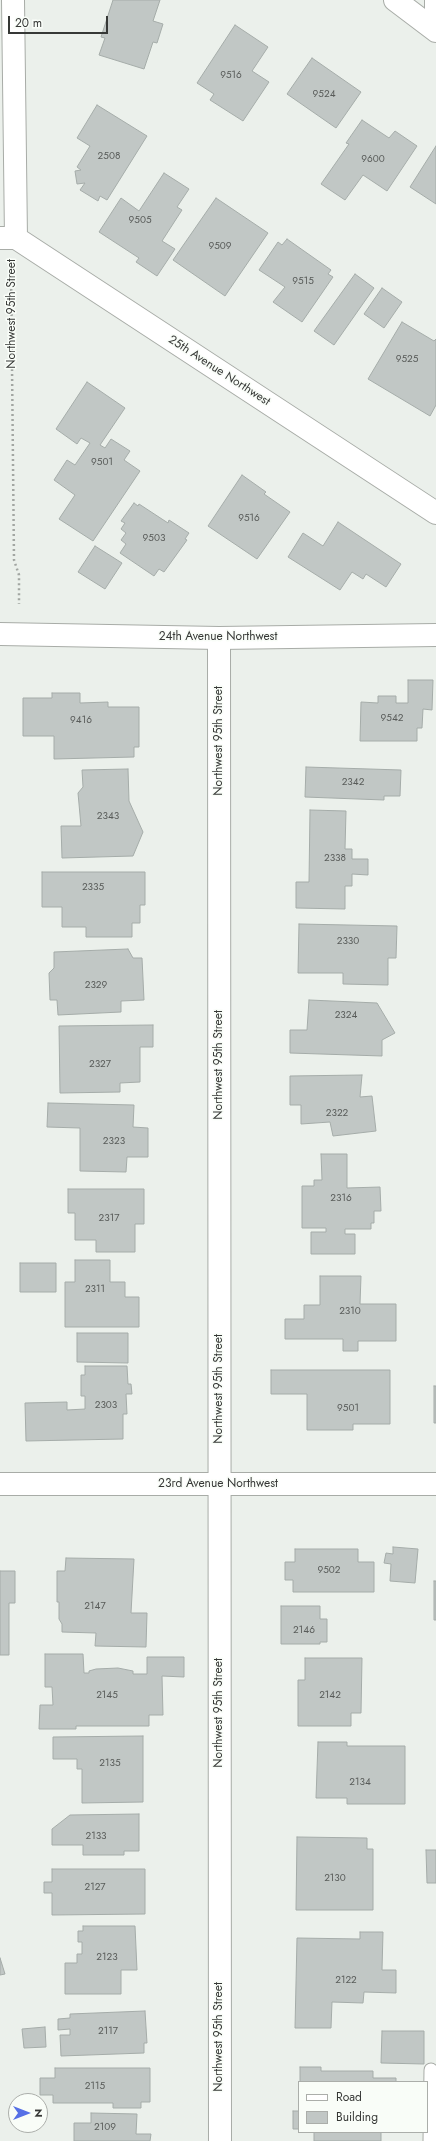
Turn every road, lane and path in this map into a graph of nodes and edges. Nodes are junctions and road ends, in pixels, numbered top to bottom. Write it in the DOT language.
graph roads {
  1 [pos="13,0"];
  2 [pos="395,0"];
  3 [pos="436,0"];
  4 [pos="436,31"];
  5 [pos="8,238"];
  6 [pos="436,513"];
  7 [pos="19,604"];
  8 [pos="0,634"];
  9 [pos="436,635"];
  10 [pos="219,638"];
  11 [pos="0,1484"];
  12 [pos="219,1484"];
  13 [pos="436,1484"];
  14 [pos="431,2070"];
  15 [pos="220,2141"];
  16 [pos="430,2141"];
  1 -- 5 [label="street"];
  2 -- 4 [label="street"];
  3 -- 4 [label="street"];
  5 -- 6 [label="street, 25th Avenue Northwest"];
  5 -- 7 [label="path, Northwest 95th Street"];
  8 -- 10 [label="street, 24th Avenue Northwest"];
  9 -- 10 [label="street, 24th Avenue Northwest"];
  10 -- 12 [label="street, Northwest 95th Street"];
  11 -- 12 [label="street, 23rd Avenue Northwest"];
  12 -- 13 [label="street, 23rd Avenue Northwest"];
  12 -- 15 [label="street, Northwest 95th Street"];
  14 -- 16 [label="lane"];
}
